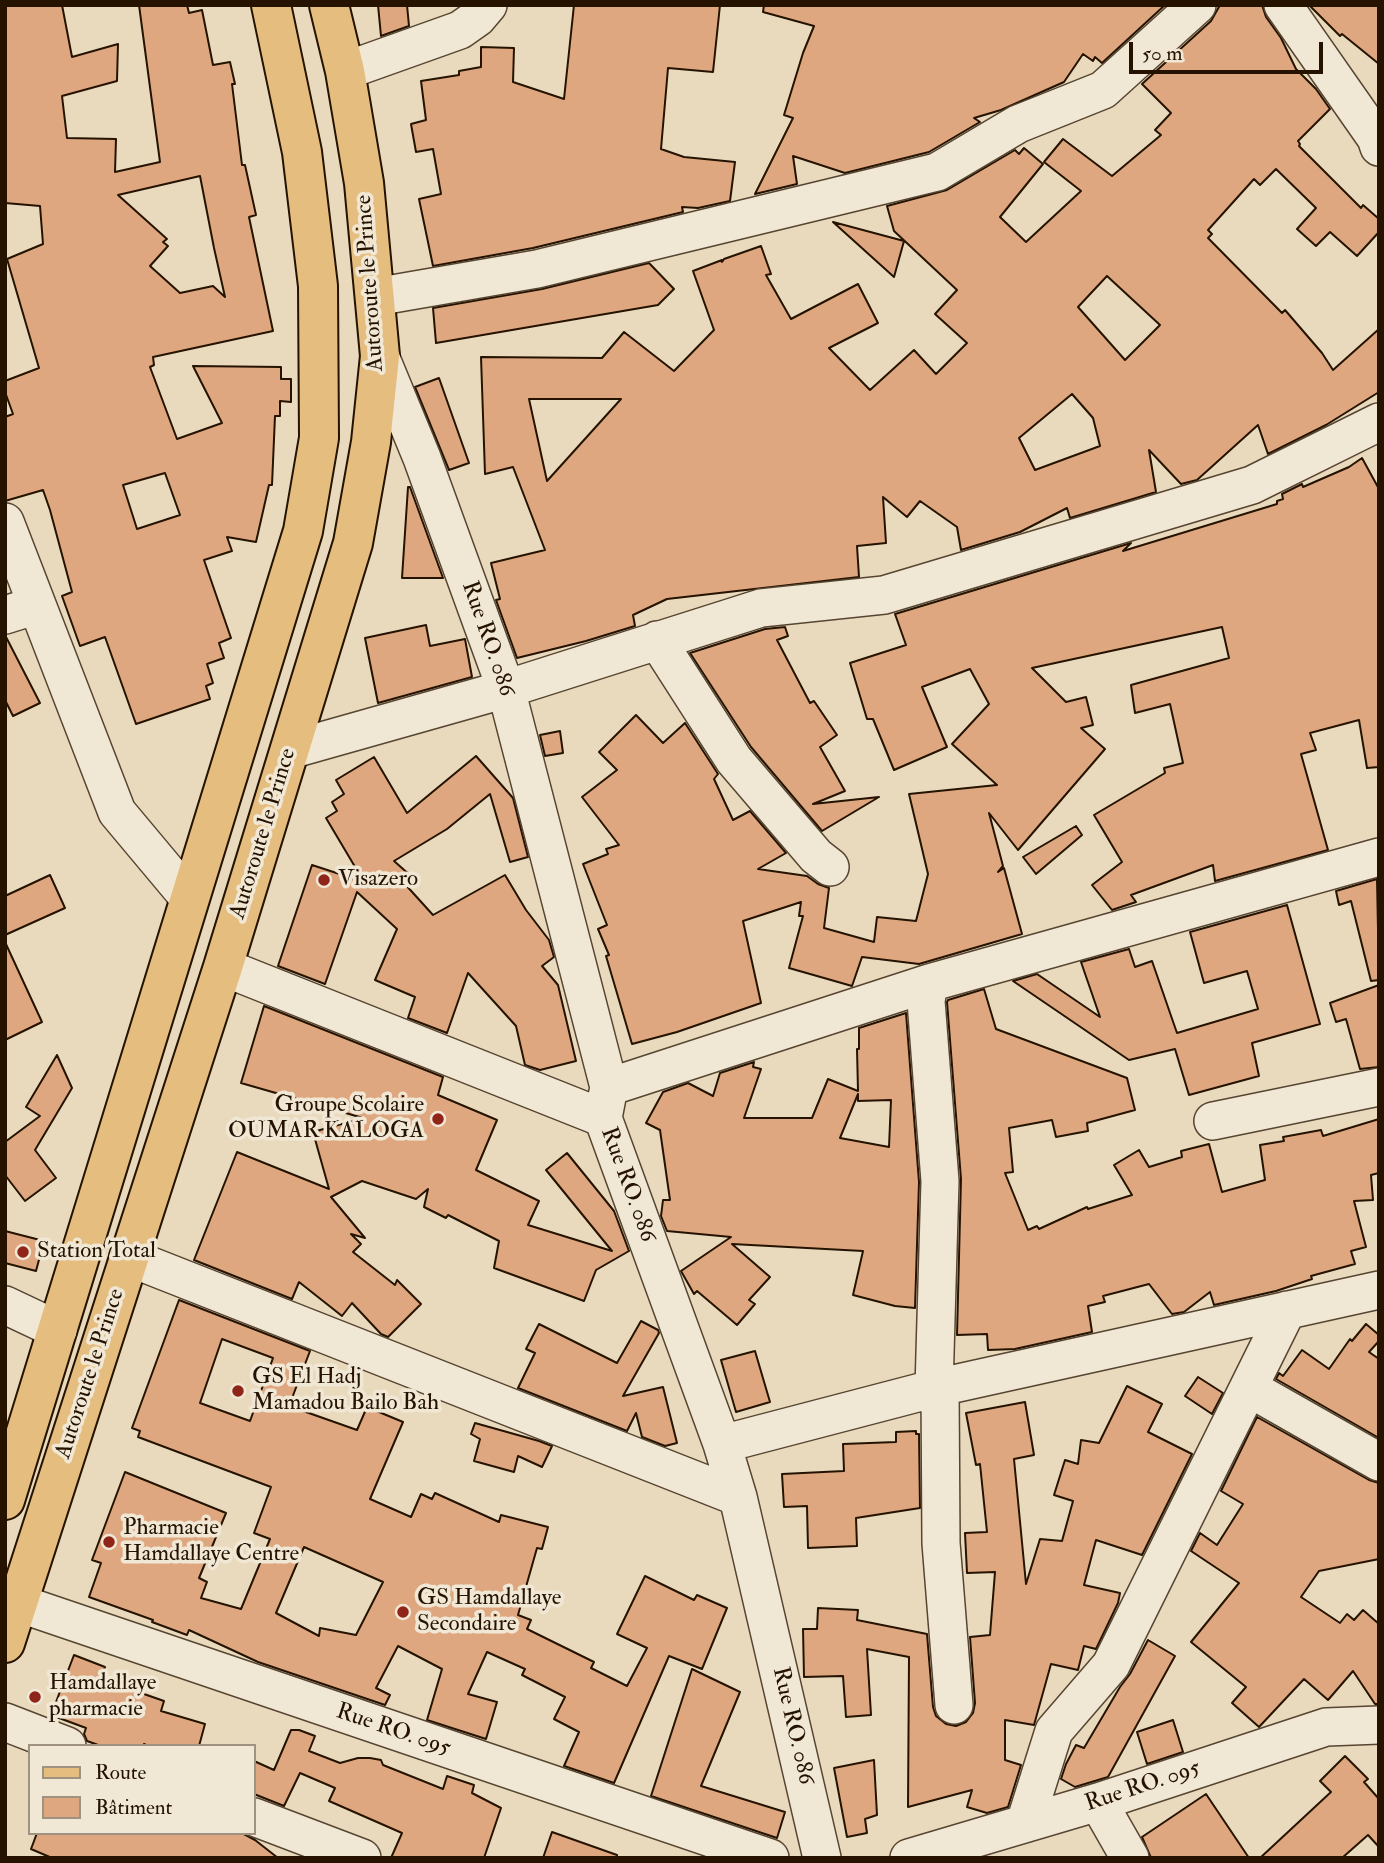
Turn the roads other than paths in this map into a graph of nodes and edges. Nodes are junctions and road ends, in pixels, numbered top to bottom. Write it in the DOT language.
graph roads {
  1 [pos="271,5"];
  2 [pos="329,5"];
  3 [pos="488,5"];
  4 [pos="1198,5"];
  5 [pos="1283,5"];
  6 [pos="345,71"];
  7 [pos="1378,140"];
  8 [pos="375,297"];
  9 [pos="380,356"];
  10 [pos="1379,422"];
  11 [pos="5,522"];
  12 [pos="21,610"];
  13 [pos="657,640"];
  14 [pos="506,689"];
  15 [pos="290,750"];
  16 [pos="1379,857"];
  17 [pos="830,867"];
  18 [pos="189,898"];
  19 [pos="223,967"];
  20 [pos="929,983"];
  21 [pos="1379,1087"];
  22 [pos="606,1102"];
  23 [pos="1213,1121"];
  24 [pos="128,1257"];
  25 [pos="1379,1290"];
  26 [pos="5,1305"];
  27 [pos="1287,1310"];
  28 [pos="58,1330"];
  29 [pos="937,1388"];
  30 [pos="1249,1388"];
  31 [pos="722,1444"];
  32 [pos="1379,1462"];
  33 [pos="738,1497"];
  34 [pos="5,1500"];
  35 [pos="18,1603"];
  36 [pos="5,1643"];
  37 [pos="954,1705"];
  38 [pos="5,1722"];
  39 [pos="1379,1725"];
  40 [pos="62,1744"];
  41 [pos="1098,1802"];
  42 [pos="256,1817"];
  43 [pos="1025,1824"];
  44 [pos="362,1858"];
  45 [pos="770,1858"];
  46 [pos="822,1858"];
  47 [pos="909,1858"];
  48 [pos="1129,1858"];
  1 -- 18 [label="main road, Autoroute le Prince"];
  2 -- 6 [label="main road, Autoroute le Prince"];
  3 -- 6 [label="street"];
  4 -- 8 [label="street"];
  5 -- 7 [label="street"];
  6 -- 8 [label="main road, Autoroute le Prince"];
  8 -- 9 [label="main road, Autoroute le Prince"];
  9 -- 14 [label="street, Rue RO. 086"];
  9 -- 15 [label="main road, Autoroute le Prince"];
  10 -- 13 [label="street"];
  11 -- 12 [label="street"];
  12 -- 18 [label="street"];
  13 -- 14 [label="street"];
  13 -- 17 [label="street"];
  14 -- 15 [label="street"];
  14 -- 22 [label="street, Rue RO. 086"];
  15 -- 19 [label="main road, Autoroute le Prince"];
  16 -- 20 [label="street"];
  18 -- 28 [label="main road, Autoroute le Prince"];
  19 -- 22 [label="street"];
  19 -- 24 [label="main road, Autoroute le Prince"];
  20 -- 22 [label="street"];
  20 -- 29 [label="street"];
  21 -- 23 [label="street"];
  22 -- 31 [label="street, Rue RO. 086"];
  24 -- 33 [label="street"];
  24 -- 35 [label="main road, Autoroute le Prince"];
  25 -- 27 [label="street"];
  26 -- 28 [label="street"];
  27 -- 29 [label="street"];
  27 -- 30 [label="street"];
  28 -- 34 [label="main road, Autoroute le Prince"];
  29 -- 31 [label="street"];
  29 -- 37 [label="street"];
  30 -- 32 [label="street"];
  30 -- 43 [label="street"];
  31 -- 33 [label="street, Rue RO. 086"];
  33 -- 46 [label="street, Rue RO. 086"];
  35 -- 36 [label="main road, Autoroute le Prince"];
  35 -- 45 [label="street, Rue RO. 095"];
  38 -- 40 [label="street"];
  39 -- 41 [label="street, Rue RO. 095"];
  41 -- 43 [label="street, Rue RO. 095"];
  41 -- 48 [label="street"];
  42 -- 44 [label="street"];
  43 -- 47 [label="street, Rue RO. 095"];
}
